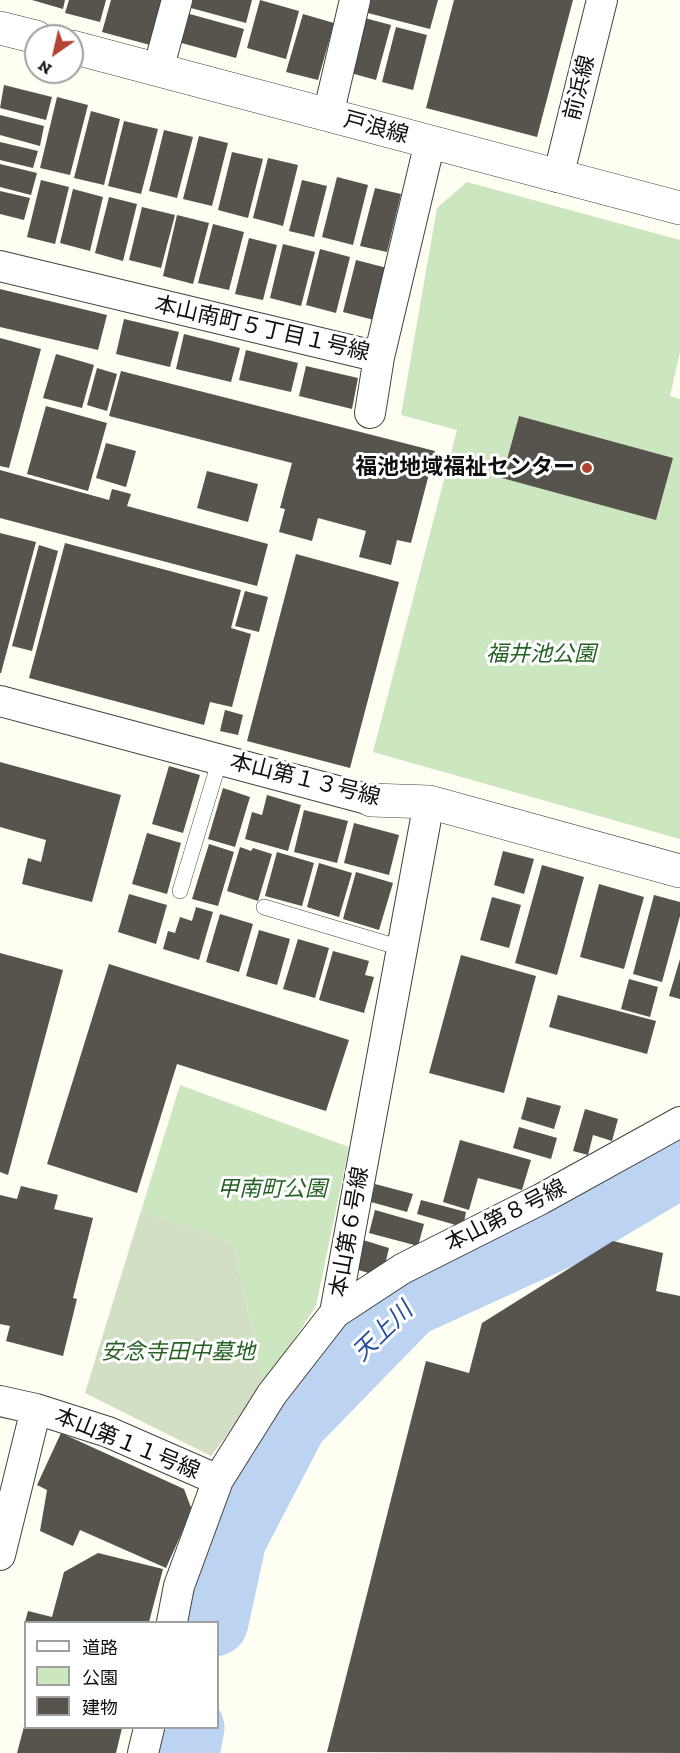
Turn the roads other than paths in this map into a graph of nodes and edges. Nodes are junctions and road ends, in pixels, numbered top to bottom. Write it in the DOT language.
graph roads {
  1 [pos="177,0"];
  2 [pos="355,0"];
  3 [pos="602,0"];
  4 [pos="0,28"];
  5 [pos="24,34"];
  6 [pos="84,50"];
  7 [pos="158,70"];
  8 [pos="328,115"];
  9 [pos="430,142"];
  10 [pos="558,177"];
  11 [pos="680,208"];
  12 [pos="0,266"];
  13 [pos="379,357"];
  14 [pos="370,412"];
  15 [pos="0,701"];
  16 [pos="220,759"];
  17 [pos="372,800"];
  18 [pos="429,802"];
  19 [pos="680,871"];
  20 [pos="180,891"];
  21 [pos="264,907"];
  22 [pos="402,948"];
  23 [pos="680,1122"];
  24 [pos="335,1313"];
  25 [pos="0,1401"];
  26 [pos="36,1409"];
  27 [pos="218,1480"];
  28 [pos="6,1502"];
  29 [pos="0,1555"];
  30 [pos="172,1621"];
  31 [pos="149,1729"];
  32 [pos="144,1753"];
  1 -- 7 [label="street"];
  2 -- 8 [label="street"];
  3 -- 10 [label="street, 前浜線"];
  4 -- 5 [label="street"];
  6 -- 7 [label="street, 戸浪線"];
  7 -- 8 [label="street, 戸浪線"];
  8 -- 9 [label="street, 戸浪線"];
  9 -- 10 [label="street, 戸浪線"];
  9 -- 13 [label="street, 本山南町５丁目１号線"];
  10 -- 11 [label="street, 戸浪線"];
  12 -- 13 [label="street, 本山南町５丁目１号線"];
  13 -- 14 [label="street"];
  15 -- 16 [label="street, 本山第１３号線"];
  16 -- 17 [label="street, 本山第１３号線"];
  16 -- 20 [label="lane"];
  17 -- 18 [label="street, 本山第１３号線"];
  18 -- 19 [label="street, 本山第１３号線"];
  18 -- 22 [label="street, 本山第６号線"];
  21 -- 22 [label="lane"];
  22 -- 24 [label="street, 本山第６号線"];
  23 -- 24 [label="street, 本山第８号線"];
  24 -- 27 [label="street, 本山第６号線"];
  25 -- 26 [label="street, 本山第１１号線"];
  26 -- 27 [label="street, 本山第１１号線"];
  26 -- 28 [label="street"];
  27 -- 30 [label="street, 本山第６号線"];
  28 -- 29 [label="street"];
  31 -- 32 [label="street"];
}
